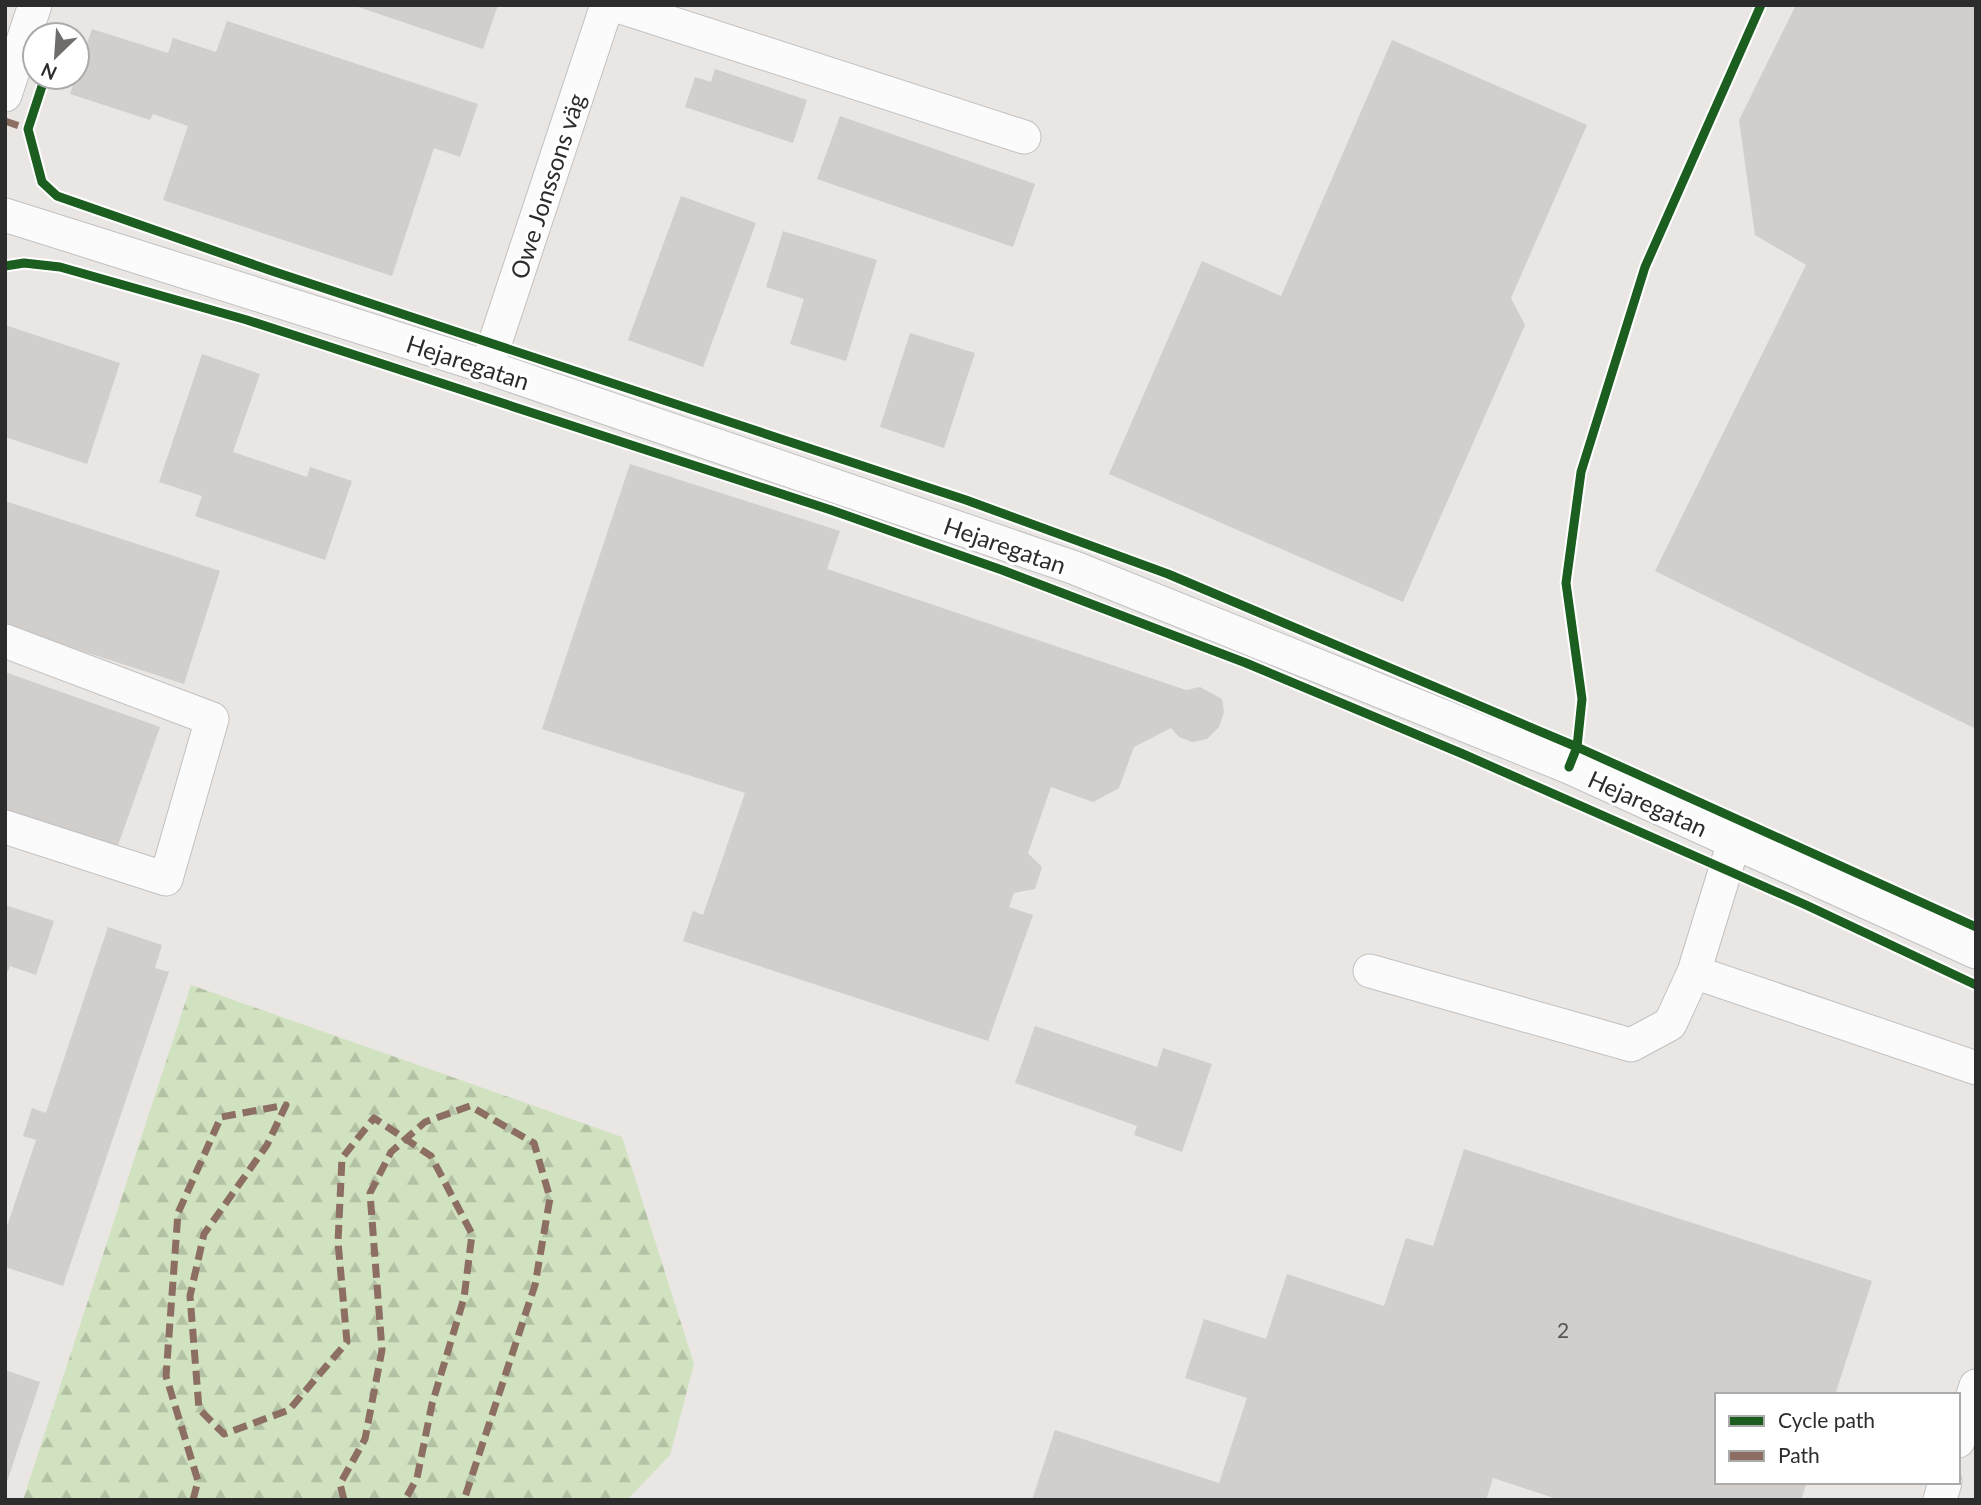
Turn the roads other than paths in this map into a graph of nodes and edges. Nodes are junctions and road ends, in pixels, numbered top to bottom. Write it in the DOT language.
graph roads {
  1 [pos="35,5"];
  2 [pos="607,5"];
  3 [pos="615,5"];
  4 [pos="5,95"];
  5 [pos="1024,137"];
  6 [pos="5,215"];
  7 [pos="487,367"];
  8 [pos="5,641"];
  9 [pos="5,827"];
  10 [pos="1734,842"];
  11 [pos="1976,952"];
  12 [pos="1370,971"];
  13 [pos="1694,972"];
  14 [pos="1976,1068"];
  15 [pos="1976,1386"];
  16 [pos="1960,1435"];
  1 -- 4 [label="street"];
  2 -- 7 [label="street, Owe Jonssons väg"];
  3 -- 5 [label="street"];
  6 -- 7 [label="street, Hejaregatan"];
  7 -- 10 [label="street, Hejaregatan"];
  8 -- 9 [label="street"];
  10 -- 11 [label="street, Hejaregatan"];
  10 -- 13 [label="street"];
  12 -- 13 [label="street"];
  13 -- 14 [label="street"];
  15 -- 16 [label="street"];
}
